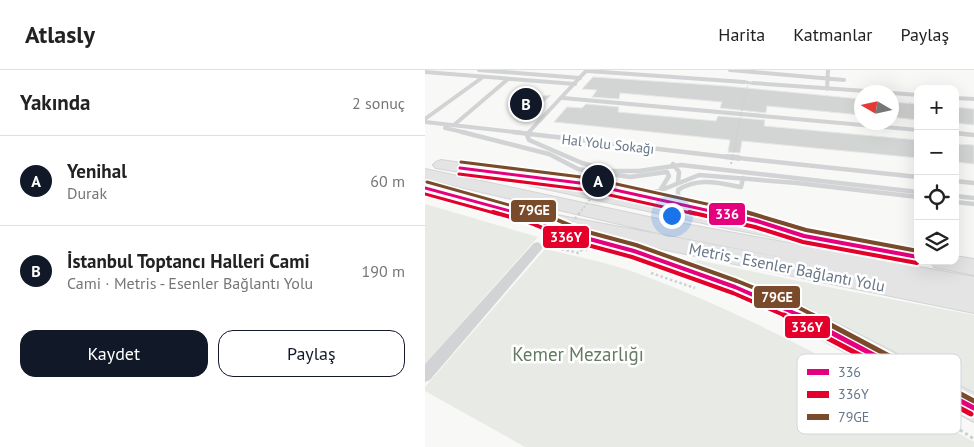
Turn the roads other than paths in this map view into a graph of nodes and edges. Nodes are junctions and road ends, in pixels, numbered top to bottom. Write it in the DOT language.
graph roads {
  1 [pos="459,70"];
  2 [pos="479,70"];
  3 [pos="589,70"];
  4 [pos="730,70"];
  5 [pos="828,70"];
  6 [pos="425,72"];
  7 [pos="453,74"];
  8 [pos="483,77"];
  9 [pos="580,78"];
  10 [pos="826,78"];
  11 [pos="508,79"];
  12 [pos="844,80"];
  13 [pos="575,84"];
  14 [pos="827,89"];
  15 [pos="854,91"];
  16 [pos="899,94"];
  17 [pos="914,95"];
  18 [pos="563,98"];
  19 [pos="959,98"];
  20 [pos="974,99"];
  21 [pos="425,122"];
  22 [pos="454,125"];
  23 [pos="914,130"];
  24 [pos="959,133"];
  25 [pos="527,135"];
  26 [pos="974,135"];
  27 [pos="739,158"];
  28 [pos="729,160"];
  29 [pos="425,162"];
  30 [pos="673,164"];
  31 [pos="425,174"];
  32 [pos="495,174"];
  33 [pos="914,177"];
  34 [pos="743,178"];
  35 [pos="959,181"];
  36 [pos="678,182"];
  37 [pos="974,183"];
  38 [pos="425,188"];
  39 [pos="659,191"];
  40 [pos="914,192"];
  41 [pos="629,193"];
  42 [pos="959,196"];
  43 [pos="914,197"];
  44 [pos="974,198"];
  45 [pos="959,202"];
  46 [pos="683,204"];
  47 [pos="974,204"];
  48 [pos="530,216"];
  49 [pos="804,236"];
  50 [pos="538,246"];
  51 [pos="914,256"];
  52 [pos="959,264"];
  53 [pos="974,267"];
  54 [pos="974,286"];
  55 [pos="974,303"];
  56 [pos="872,354"];
  57 [pos="425,375"];
  58 [pos="961,401"];
  59 [pos="961,407"];
  60 [pos="974,408"];
  61 [pos="974,418"];
  1 -- 7 [label="lane"];
  2 -- 9 [label="lane"];
  3 -- 9 [label="lane, Hal Yolu Sokağı"];
  3 -- 14 [label="lane, Hal Yolu Sokağı"];
  4 -- 10 [label="lane"];
  5 -- 10 [label="lane"];
  6 -- 7 [label="lane"];
  7 -- 8 [label="lane"];
  8 -- 11 [label="lane"];
  8 -- 21 [label="lane"];
  9 -- 13 [label="lane, Hal Yolu Sokağı"];
  10 -- 12 [label="lane"];
  10 -- 14 [label="lane"];
  11 -- 13 [label="lane"];
  11 -- 22 [label="lane"];
  13 -- 18 [label="lane, Hal Yolu Sokağı"];
  14 -- 15 [label="lane, Hal Yolu Sokağı"];
  16 -- 17 [label="lane"];
  18 -- 23 [label="lane"];
  18 -- 25 [label="lane, Hal Yolu Sokağı"];
  19 -- 20 [label="lane"];
  21 -- 22 [label="lane"];
  21 -- 39 [label="lane"];
  22 -- 25 [label="lane"];
  24 -- 26 [label="lane"];
  25 -- 28 [label="lane, Hal Yolu Sokağı"];
  25 -- 30 [label="lane"];
  27 -- 28 [label="street, Hal Yolu Sokağı"];
  27 -- 33 [label="lane"];
  29 -- 32 [label="highway, Metris - Esenler Bağlantı Yolu"];
  30 -- 36 [label="lane"];
  30 -- 40 [label="lane"];
  31 -- 54 [label="highway, Metris - Esenler Bağlantı Yolu"];
  32 -- 41 [label="highway"];
  32 -- 49 [label="highway, Metris - Esenler Bağlantı Yolu"];
  34 -- 36 [label="lane"];
  34 -- 43 [label="lane"];
  34 -- 46 [label="lane"];
  35 -- 37 [label="lane"];
  36 -- 39 [label="lane"];
  38 -- 48 [label="highway, Metris - Esenler Bağlantı Yolu"];
  39 -- 41 [label="lane"];
  41 -- 46 [label="highway"];
  42 -- 44 [label="lane"];
  45 -- 47 [label="lane"];
  46 -- 49 [label="highway"];
  48 -- 55 [label="highway, Metris - Esenler Bağlantı Yolu"];
  48 -- 56 [label="highway"];
  49 -- 51 [label="highway"];
  50 -- 57 [label="street"];
  52 -- 53 [label="highway"];
  58 -- 60 [label="highway"];
  59 -- 61 [label="highway"];
}
